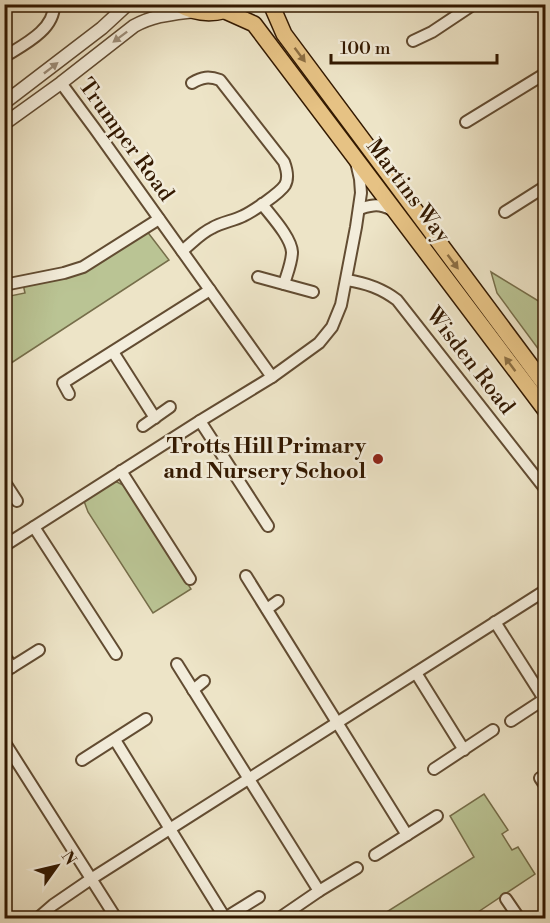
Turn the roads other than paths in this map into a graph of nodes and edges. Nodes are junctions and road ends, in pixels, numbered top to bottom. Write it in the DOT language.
graph roads {
  1 [pos="54,4"];
  2 [pos="128,4"];
  3 [pos="178,4"];
  4 [pos="241,4"];
  5 [pos="271,4"];
  6 [pos="474,4"];
  7 [pos="194,11"];
  8 [pos="225,11"];
  9 [pos="413,41"];
  10 [pos="4,57"];
  11 [pos="546,73"];
  12 [pos="61,83"];
  13 [pos="192,83"];
  14 [pos="4,103"];
  15 [pos="466,122"];
  16 [pos="4,124"];
  17 [pos="355,157"];
  18 [pos="546,186"];
  19 [pos="262,204"];
  20 [pos="358,209"];
  21 [pos="395,211"];
  22 [pos="505,212"];
  23 [pos="159,219"];
  24 [pos="182,251"];
  25 [pos="258,277"];
  26 [pos="346,280"];
  27 [pos="284,284"];
  28 [pos="4,285"];
  29 [pos="210,291"];
  30 [pos="313,292"];
  31 [pos="113,352"];
  32 [pos="272,377"];
  33 [pos="546,386"];
  34 [pos="69,394"];
  35 [pos="170,407"];
  36 [pos="546,411"];
  37 [pos="155,418"];
  38 [pos="200,421"];
  39 [pos="142,426"];
  40 [pos="121,471"];
  41 [pos="4,481"];
  42 [pos="546,490"];
  43 [pos="17,501"];
  44 [pos="268,526"];
  45 [pos="34,527"];
  46 [pos="4,546"];
  47 [pos="246,576"];
  48 [pos="190,579"];
  49 [pos="546,590"];
  50 [pos="278,601"];
  51 [pos="267,609"];
  52 [pos="108,620"];
  53 [pos="495,622"];
  54 [pos="99,627"];
  55 [pos="39,650"];
  56 [pos="116,654"];
  57 [pos="4,655"];
  58 [pos="177,664"];
  59 [pos="8,669"];
  60 [pos="416,673"];
  61 [pos="204,681"];
  62 [pos="193,690"];
  63 [pos="545,698"];
  64 [pos="146,719"];
  65 [pos="511,721"];
  66 [pos="336,723"];
  67 [pos="493,730"];
  68 [pos="115,740"];
  69 [pos="6,743"];
  70 [pos="464,750"];
  71 [pos="82,760"];
  72 [pos="434,769"];
  73 [pos="249,779"];
  74 [pos="437,816"];
  75 [pos="170,829"];
  76 [pos="407,835"];
  77 [pos="375,855"];
  78 [pos="357,868"];
  79 [pos="91,879"];
  80 [pos="319,891"];
  81 [pos="259,897"];
  82 [pos="506,899"];
  83 [pos="281,917"];
  84 [pos="38,918"];
  85 [pos="116,918"];
  86 [pos="225,918"];
  87 [pos="519,918"];
  1 -- 10 [label="street"];
  14 -- 2 [label="street, one-way"];
  3 -- 7 [label="main road, Martins Way"];
  4 -- 8 [label="main road, Martins Way"];
  5 -- 33 [label="main road, Martins Way, one-way"];
  6 -- 9 [label="street"];
  7 -- 8 [label="main road, Martins Way"];
  7 -- 12 [label="street, one-way"];
  8 -- 17 [label="main road, Martins Way"];
  11 -- 15 [label="street"];
  12 -- 16 [label="street"];
  12 -- 23 [label="street, Trumper Road"];
  13 -- 19 [label="street"];
  17 -- 20 [label="street"];
  17 -- 21 [label="main road, Martins Way"];
  18 -- 22 [label="street"];
  19 -- 24 [label="street"];
  19 -- 27 [label="street"];
  20 -- 21 [label="street"];
  20 -- 26 [label="street"];
  36 -- 21 [label="main road, Martins Way, one-way"];
  23 -- 24 [label="street, Trumper Road"];
  23 -- 28 [label="street, Trumper Road"];
  24 -- 29 [label="street, Trumper Road"];
  25 -- 27 [label="street"];
  26 -- 32 [label="street"];
  26 -- 42 [label="street, Wisden Road"];
  27 -- 30 [label="street"];
  29 -- 31 [label="street"];
  29 -- 32 [label="street, Trumper Road"];
  31 -- 34 [label="street"];
  31 -- 37 [label="street"];
  32 -- 38 [label="street"];
  35 -- 37 [label="street"];
  37 -- 39 [label="street"];
  38 -- 40 [label="street"];
  38 -- 44 [label="street"];
  40 -- 45 [label="street"];
  40 -- 48 [label="street"];
  41 -- 43 [label="street"];
  45 -- 46 [label="street"];
  45 -- 54 [label="street"];
  47 -- 51 [label="street"];
  49 -- 53 [label="street"];
  50 -- 51 [label="street"];
  51 -- 66 [label="street"];
  52 -- 54 [label="street"];
  53 -- 60 [label="street"];
  53 -- 63 [label="street"];
  54 -- 56 [label="street"];
  55 -- 59 [label="street"];
  57 -- 59 [label="street"];
  58 -- 62 [label="street"];
  60 -- 66 [label="street"];
  60 -- 70 [label="street"];
  61 -- 62 [label="street"];
  62 -- 73 [label="street"];
  63 -- 65 [label="street"];
  64 -- 68 [label="street"];
  66 -- 73 [label="street"];
  66 -- 76 [label="street"];
  67 -- 70 [label="street"];
  68 -- 71 [label="street"];
  68 -- 75 [label="street"];
  69 -- 79 [label="street"];
  70 -- 72 [label="street"];
  73 -- 75 [label="street"];
  73 -- 80 [label="street"];
  74 -- 76 [label="street"];
  75 -- 79 [label="street"];
  75 -- 86 [label="street"];
  76 -- 77 [label="street"];
  78 -- 80 [label="street"];
  79 -- 84 [label="street"];
  79 -- 85 [label="street"];
  80 -- 83 [label="street"];
  81 -- 86 [label="street"];
  82 -- 87 [label="street"];
}
